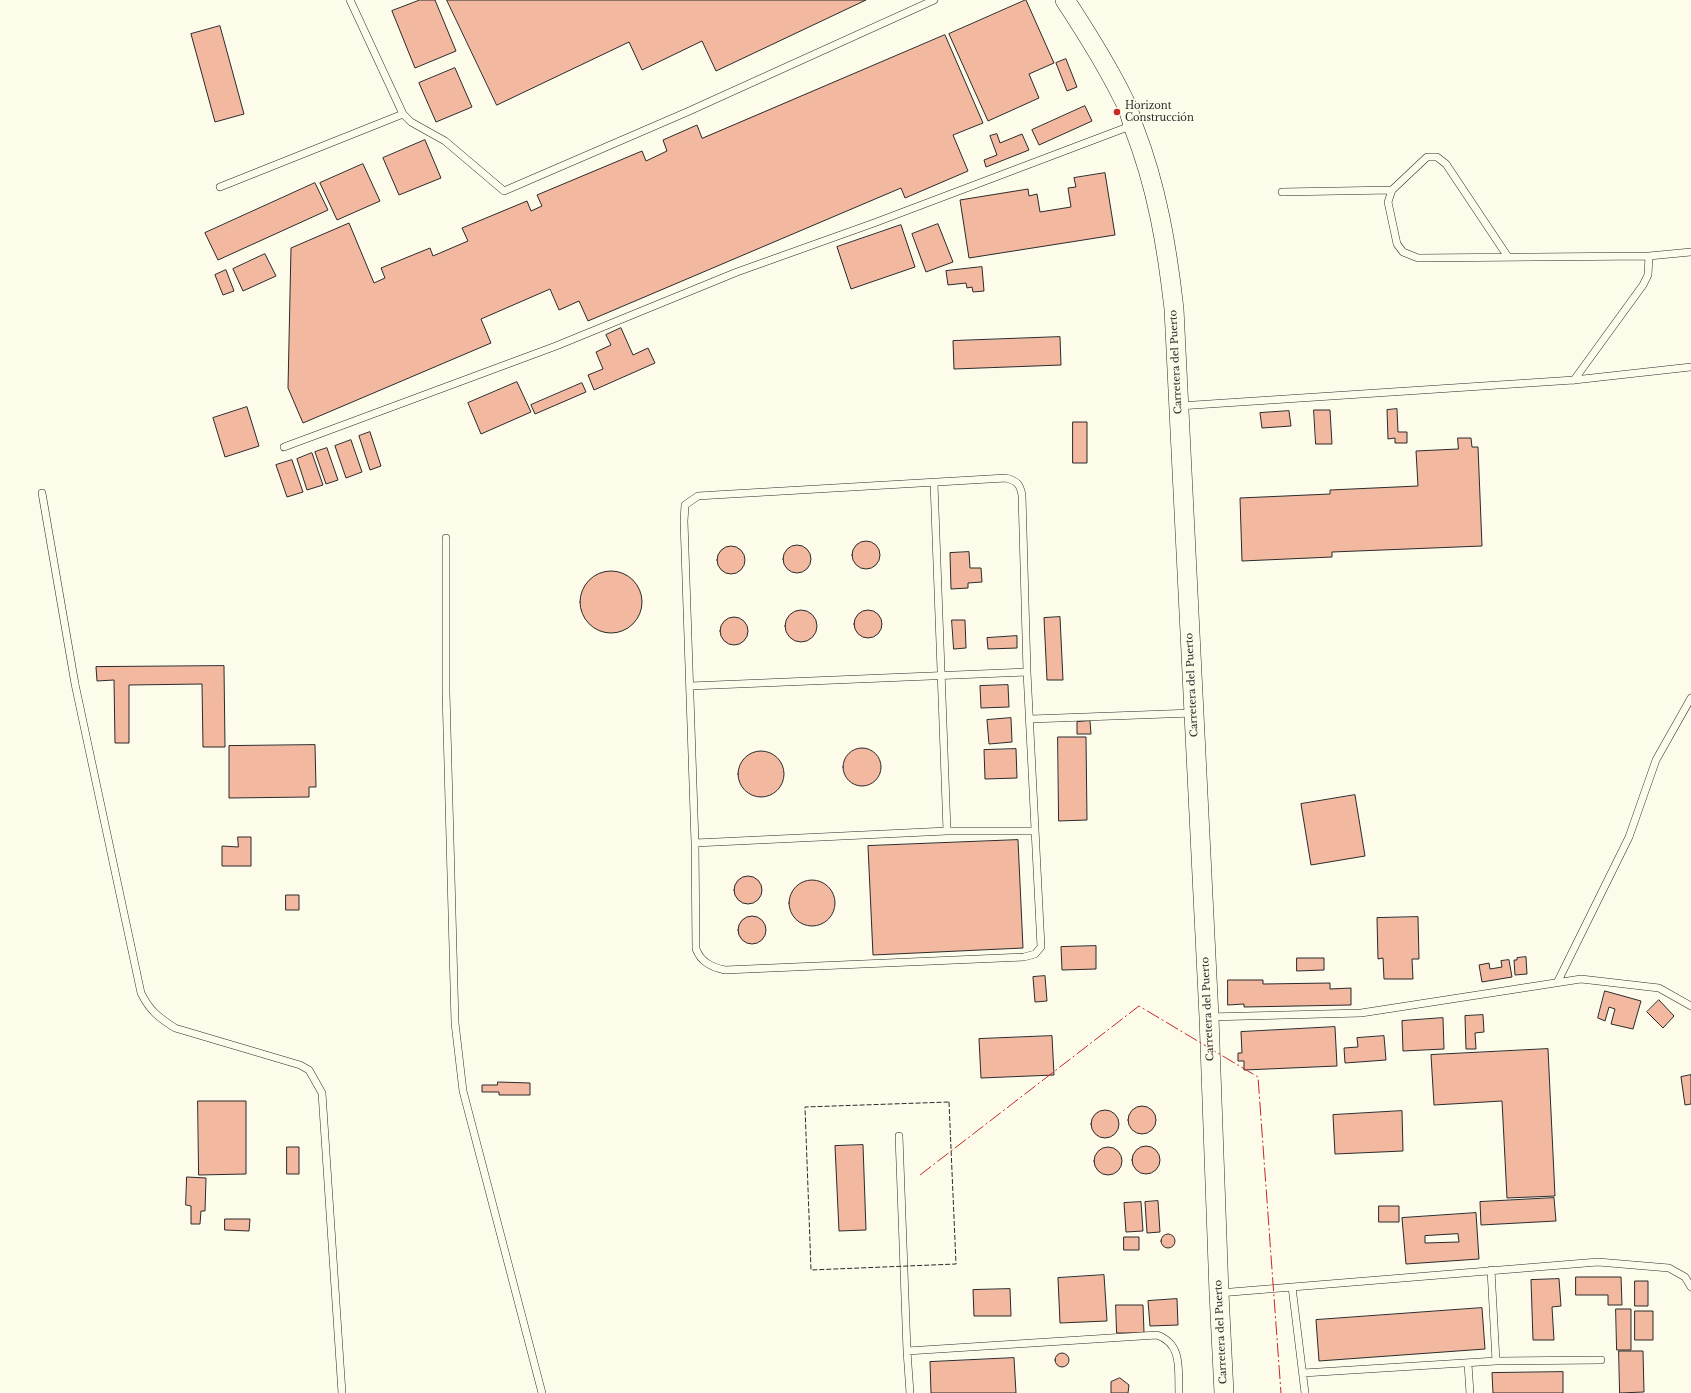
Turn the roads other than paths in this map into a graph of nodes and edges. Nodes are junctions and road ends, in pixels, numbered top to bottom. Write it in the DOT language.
graph roads {
  1 [pos="350,0"];
  2 [pos="934,0"];
  3 [pos="1065,0"];
  4 [pos="403,114"];
  5 [pos="1133,125"];
  6 [pos="220,187"];
  7 [pos="1392,190"];
  8 [pos="1282,192"];
  9 [pos="1691,252"];
  10 [pos="1649,256"];
  11 [pos="1508,258"];
  12 [pos="1691,367"];
  13 [pos="1574,380"];
  14 [pos="1178,406"];
  15 [pos="284,447"];
  16 [pos="934,483"];
  17 [pos="42,493"];
  18 [pos="446,538"];
  19 [pos="1027,672"];
  20 [pos="942,676"];
  21 [pos="690,686"];
  22 [pos="1691,698"];
  23 [pos="1193,713"];
  24 [pos="1031,719"];
  25 [pos="947,831"];
  26 [pos="1035,831"];
  27 [pos="694,843"];
  28 [pos="1558,981"];
  29 [pos="1691,1006"];
  30 [pos="1209,1018"];
  31 [pos="899,1136"];
  32 [pos="1491,1270"];
  33 [pos="1292,1287"];
  34 [pos="1691,1287"];
  35 [pos="1219,1293"];
  36 [pos="907,1351"];
  37 [pos="1601,1360"];
  38 [pos="1496,1361"];
  39 [pos="1468,1364"];
  40 [pos="1303,1374"];
  41 [pos="342,1393"];
  42 [pos="542,1393"];
  43 [pos="910,1393"];
  44 [pos="1179,1393"];
  45 [pos="1224,1393"];
  46 [pos="1304,1393"];
  47 [pos="1470,1393"];
  1 -- 4 [label="lane"];
  2 -- 4 [label="lane"];
  3 -- 5 [label="main road, Carretera del Puerto"];
  4 -- 6 [label="lane"];
  5 -- 14 [label="main road, Carretera del Puerto"];
  5 -- 15 [label="lane"];
  7 -- 8 [label="lane"];
  7 -- 11 [label="lane"];
  7 -- 11 [label="lane"];
  9 -- 10 [label="lane"];
  10 -- 11 [label="lane"];
  10 -- 13 [label="lane"];
  12 -- 13 [label="lane"];
  13 -- 14 [label="lane"];
  14 -- 23 [label="main road, Carretera del Puerto"];
  16 -- 19 [label="lane"];
  16 -- 20 [label="lane"];
  16 -- 21 [label="lane"];
  17 -- 41 [label="lane"];
  18 -- 42 [label="lane"];
  19 -- 20 [label="lane"];
  19 -- 24 [label="lane"];
  20 -- 21 [label="lane"];
  20 -- 25 [label="lane"];
  21 -- 27 [label="lane"];
  22 -- 28 [label="lane"];
  23 -- 24 [label="lane"];
  23 -- 30 [label="main road, Carretera del Puerto"];
  24 -- 26 [label="lane"];
  25 -- 26 [label="lane"];
  25 -- 27 [label="lane"];
  26 -- 27 [label="lane"];
  28 -- 29 [label="lane"];
  28 -- 30 [label="lane"];
  30 -- 35 [label="main road, Carretera del Puerto"];
  31 -- 36 [label="lane"];
  32 -- 33 [label="lane"];
  32 -- 34 [label="lane"];
  32 -- 38 [label="lane"];
  33 -- 35 [label="lane"];
  33 -- 40 [label="lane"];
  35 -- 45 [label="main road, Carretera del Puerto"];
  36 -- 43 [label="lane"];
  36 -- 44 [label="lane"];
  37 -- 38 [label="lane"];
  38 -- 39 [label="lane"];
  39 -- 40 [label="lane"];
  39 -- 47 [label="lane"];
  40 -- 46 [label="lane"];
}
